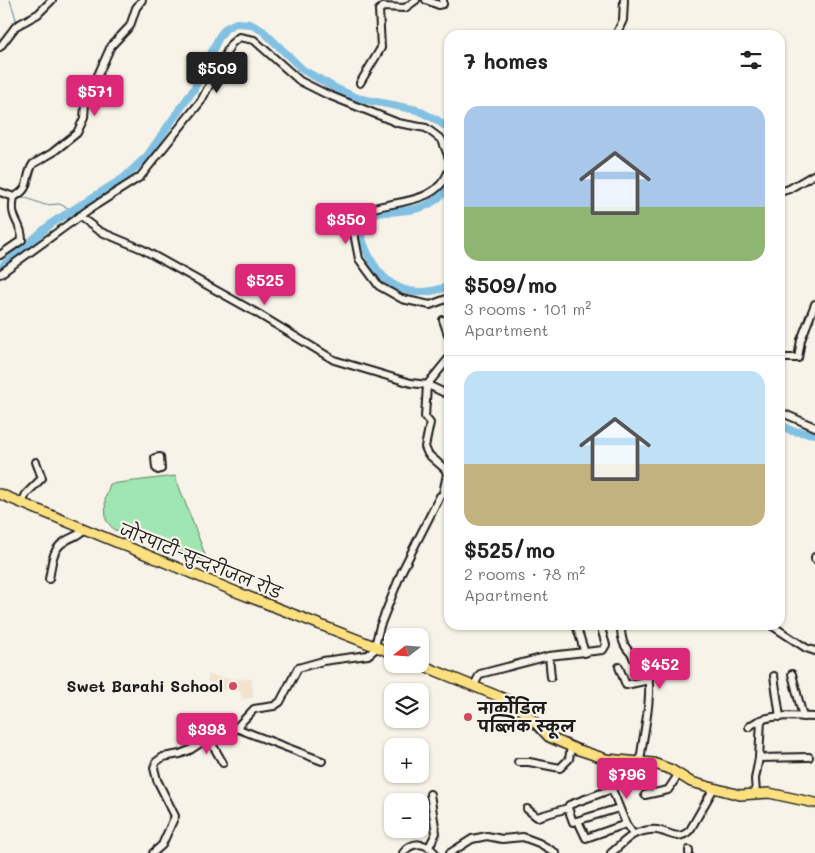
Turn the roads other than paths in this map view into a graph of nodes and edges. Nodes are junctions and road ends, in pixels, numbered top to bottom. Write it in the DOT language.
graph roads {
  1 [pos="52,0"];
  2 [pos="142,0"];
  3 [pos="416,0"];
  4 [pos="426,0"];
  5 [pos="443,0"];
  6 [pos="624,0"];
  7 [pos="618,30"];
  8 [pos="1,42"];
  9 [pos="360,83"];
  10 [pos="444,145"];
  11 [pos="815,174"];
  12 [pos="444,179"];
  13 [pos="785,191"];
  14 [pos="0,192"];
  15 [pos="14,197"];
  16 [pos="79,216"];
  17 [pos="0,255"];
  18 [pos="0,274"];
  19 [pos="444,300"];
  20 [pos="815,304"];
  21 [pos="443,320"];
  22 [pos="444,323"];
  23 [pos="785,358"];
  24 [pos="444,364"];
  25 [pos="427,385"];
  26 [pos="444,393"];
  27 [pos="785,414"];
  28 [pos="815,427"];
  29 [pos="36,462"];
  30 [pos="444,468"];
  31 [pos="0,494"];
  32 [pos="444,495"];
  33 [pos="22,503"];
  34 [pos="84,529"];
  35 [pos="49,579"];
  36 [pos="578,630"];
  37 [pos="601,630"];
  38 [pos="622,630"];
  39 [pos="782,630"];
  40 [pos="377,647"];
  41 [pos="384,650"];
  42 [pos="815,651"];
  43 [pos="585,653"];
  44 [pos="678,653"];
  45 [pos="549,656"];
  46 [pos="633,658"];
  47 [pos="619,667"];
  48 [pos="429,668"];
  49 [pos="792,674"];
  50 [pos="774,676"];
  51 [pos="551,678"];
  52 [pos="649,680"];
  53 [pos="473,686"];
  54 [pos="803,716"];
  55 [pos="780,717"];
  56 [pos="815,717"];
  57 [pos="761,720"];
  58 [pos="749,727"];
  59 [pos="236,728"];
  60 [pos="208,737"];
  61 [pos="571,747"];
  62 [pos="809,757"];
  63 [pos="759,758"];
  64 [pos="322,761"];
  65 [pos="518,762"];
  66 [pos="640,762"];
  67 [pos="223,763"];
  68 [pos="678,776"];
  69 [pos="714,788"];
  70 [pos="430,794"];
  71 [pos="756,794"];
  72 [pos="645,795"];
  73 [pos="815,803"];
  74 [pos="568,808"];
  75 [pos="619,808"];
  76 [pos="527,809"];
  77 [pos="578,821"];
  78 [pos="626,824"];
  79 [pos="633,834"];
  80 [pos="429,846"];
  81 [pos="153,853"];
  82 [pos="403,853"];
  83 [pos="435,853"];
  84 [pos="450,853"];
  85 [pos="556,853"];
  86 [pos="611,853"];
  1 -- 8 [label="street"];
  2 -- 15 [label="street"];
  3 -- 9 [label="street"];
  4 -- 5 [label="street"];
  6 -- 7 [label="street"];
  10 -- 16 [label="street"];
  11 -- 13 [label="street"];
  12 -- 19 [label="street"];
  14 -- 15 [label="street"];
  15 -- 17 [label="street"];
  16 -- 18 [label="street"];
  16 -- 25 [label="street"];
  20 -- 23 [label="street"];
  21 -- 22 [label="street"];
  24 -- 25 [label="street"];
  25 -- 26 [label="street"];
  25 -- 30 [label="street"];
  27 -- 28 [label="street"];
  29 -- 33 [label="street"];
  31 -- 33 [label="main road, जोरपाटी-सुन्दरीजल रोड"];
  32 -- 40 [label="street"];
  33 -- 34 [label="main road, जोरपाटी-सुन्दरीजल रोड"];
  34 -- 35 [label="street"];
  34 -- 40 [label="main road, जोरपाटी-सुन्दरीजल रोड"];
  36 -- 43 [label="street"];
  37 -- 43 [label="street"];
  38 -- 46 [label="street"];
  39 -- 42 [label="street"];
  40 -- 41 [label="main road, जोरपाटी-सुन्दरीजल रोड"];
  40 -- 59 [label="street"];
  43 -- 45 [label="street"];
  44 -- 46 [label="street"];
  45 -- 51 [label="street"];
  45 -- 53 [label="street"];
  46 -- 52 [label="street"];
  47 -- 52 [label="street"];
  48 -- 53 [label="main road"];
  49 -- 54 [label="street"];
  50 -- 55 [label="street"];
  52 -- 66 [label="street"];
  53 -- 61 [label="main road"];
  54 -- 55 [label="street"];
  54 -- 56 [label="street"];
  55 -- 57 [label="street"];
  57 -- 58 [label="street"];
  57 -- 63 [label="street"];
  59 -- 60 [label="street"];
  59 -- 64 [label="street"];
  60 -- 67 [label="street"];
  60 -- 81 [label="street"];
  61 -- 65 [label="street"];
  61 -- 66 [label="main road"];
  62 -- 63 [label="street"];
  63 -- 71 [label="street"];
  66 -- 68 [label="main road"];
  68 -- 69 [label="main road"];
  68 -- 72 [label="street"];
  69 -- 71 [label="main road"];
  69 -- 79 [label="street"];
  70 -- 80 [label="street"];
  71 -- 73 [label="main road"];
  74 -- 75 [label="street"];
  74 -- 76 [label="street"];
  74 -- 77 [label="street"];
  75 -- 77 [label="street"];
  75 -- 78 [label="street"];
  77 -- 78 [label="street"];
  78 -- 79 [label="street"];
  79 -- 86 [label="street"];
  80 -- 82 [label="street"];
  80 -- 83 [label="street"];
  84 -- 85 [label="street"];
}
